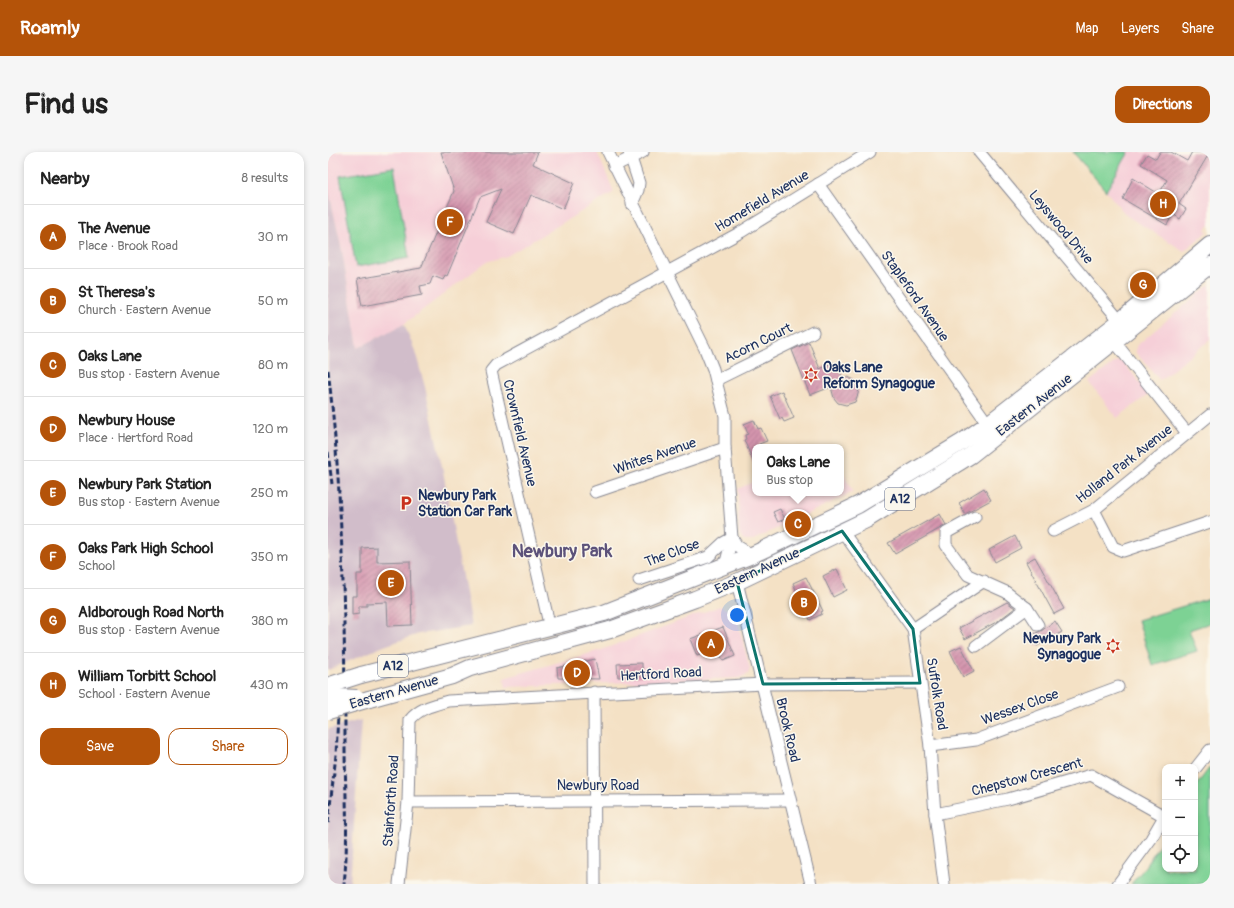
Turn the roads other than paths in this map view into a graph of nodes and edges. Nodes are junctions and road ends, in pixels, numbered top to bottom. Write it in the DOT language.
graph roads {
  1 [pos="608,152"];
  2 [pos="643,152"];
  3 [pos="870,152"];
  4 [pos="979,152"];
  5 [pos="630,155"];
  6 [pos="614,166"];
  7 [pos="818,184"];
  8 [pos="632,204"];
  9 [pos="1210,245"];
  10 [pos="1210,265"];
  11 [pos="667,272"];
  12 [pos="1120,321"];
  13 [pos="813,332"];
  14 [pos="1114,341"];
  15 [pos="716,380"];
  16 [pos="1210,415"];
  17 [pos="988,424"];
  18 [pos="1187,433"];
  19 [pos="725,448"];
  20 [pos="595,492"];
  21 [pos="1094,510"];
  22 [pos="975,517"];
  23 [pos="1210,522"];
  24 [pos="842,530"];
  25 [pos="1053,530"];
  26 [pos="732,538"];
  27 [pos="752,555"];
  28 [pos="725,566"];
  29 [pos="640,580"];
  30 [pos="984,581"];
  31 [pos="737,582"];
  32 [pos="1027,608"];
  33 [pos="1038,625"];
  34 [pos="550,628"];
  35 [pos="913,629"];
  36 [pos="976,646"];
  37 [pos="426,662"];
  38 [pos="470,668"];
  39 [pos="920,683"];
  40 [pos="763,684"];
  41 [pos="418,685"];
  42 [pos="1118,687"];
  43 [pos="328,688"];
  44 [pos="594,692"];
  45 [pos="369,699"];
  46 [pos="328,711"];
  47 [pos="410,720"];
  48 [pos="930,746"];
  49 [pos="1210,750"];
  50 [pos="1198,765"];
  51 [pos="595,800"];
  52 [pos="789,800"];
  53 [pos="408,802"];
  54 [pos="935,814"];
  55 [pos="1162,814"];
  56 [pos="1162,818"];
  57 [pos="399,884"];
  58 [pos="595,884"];
  59 [pos="811,884"];
  60 [pos="944,884"];
  61 [pos="1118,884"];
  1 -- 6 [label="street"];
  2 -- 5 [label="street"];
  3 -- 7 [label="street, Homefield Avenue"];
  4 -- 12 [label="street, Leyswood Drive"];
  5 -- 6 [label="street"];
  5 -- 8 [label="street"];
  6 -- 8 [label="street"];
  7 -- 11 [label="street, Homefield Avenue"];
  7 -- 17 [label="street, Stapleford Avenue"];
  8 -- 11 [label="street"];
  9 -- 12 [label="highway, Eastern Avenue / A12"];
  10 -- 14 [label="highway, Eastern Avenue / A12"];
  11 -- 15 [label="street"];
  11 -- 34 [label="street, Crownfield Avenue"];
  12 -- 17 [label="highway, Eastern Avenue / A12"];
  13 -- 15 [label="street, Acorn Court"];
  14 -- 18 [label="street"];
  14 -- 24 [label="highway, Eastern Avenue / A12"];
  15 -- 19 [label="street"];
  16 -- 18 [label="street, Holland Park Avenue"];
  17 -- 27 [label="highway, Eastern Avenue / A12"];
  18 -- 21 [label="street, Holland Park Avenue"];
  19 -- 20 [label="street, Whites Avenue"];
  19 -- 26 [label="street"];
  21 -- 23 [label="street"];
  21 -- 25 [label="street, Holland Park Avenue"];
  22 -- 30 [label="street"];
  24 -- 31 [label="highway, Eastern Avenue / A12"];
  24 -- 35 [label="street, Suffolk Road"];
  26 -- 27 [label="street"];
  26 -- 28 [label="street"];
  26 -- 29 [label="street, The Close"];
  27 -- 28 [label="highway, Eastern Avenue / A12"];
  28 -- 34 [label="highway, Eastern Avenue / A12"];
  30 -- 32 [label="street"];
  30 -- 35 [label="street"];
  31 -- 38 [label="highway, Eastern Avenue / A12"];
  31 -- 40 [label="street, Brook Road"];
  32 -- 33 [label="street"];
  32 -- 36 [label="street"];
  34 -- 37 [label="highway, Eastern Avenue / A12"];
  35 -- 39 [label="street, Suffolk Road"];
  37 -- 38 [label="highway"];
  37 -- 41 [label="highway"];
  37 -- 43 [label="highway, Eastern Avenue / A12, bridge"];
  38 -- 41 [label="highway, Eastern Avenue / A12"];
  39 -- 40 [label="street, Hertford Road"];
  39 -- 48 [label="street, Suffolk Road"];
  40 -- 44 [label="street, Hertford Road"];
  40 -- 52 [label="street, Brook Road"];
  41 -- 45 [label="highway, Eastern Avenue / A12"];
  42 -- 48 [label="street, Wessex Close"];
  43 -- 45 [label="highway, bridge"];
  44 -- 47 [label="street, Hertford Road"];
  44 -- 51 [label="street"];
  45 -- 46 [label="highway, Eastern Avenue / A12, bridge"];
  47 -- 53 [label="street, Stainforth Road"];
  48 -- 54 [label="street, Suffolk Road"];
  49 -- 50 [label="street"];
  51 -- 52 [label="street, Newbury Road"];
  51 -- 53 [label="street, Newbury Road"];
  51 -- 58 [label="street"];
  52 -- 59 [label="street, Brook Road"];
  53 -- 57 [label="street, Stainforth Road"];
  54 -- 55 [label="street, Chepstow Crescent"];
  54 -- 60 [label="street, Suffolk Road"];
  56 -- 61 [label="street"];
}
